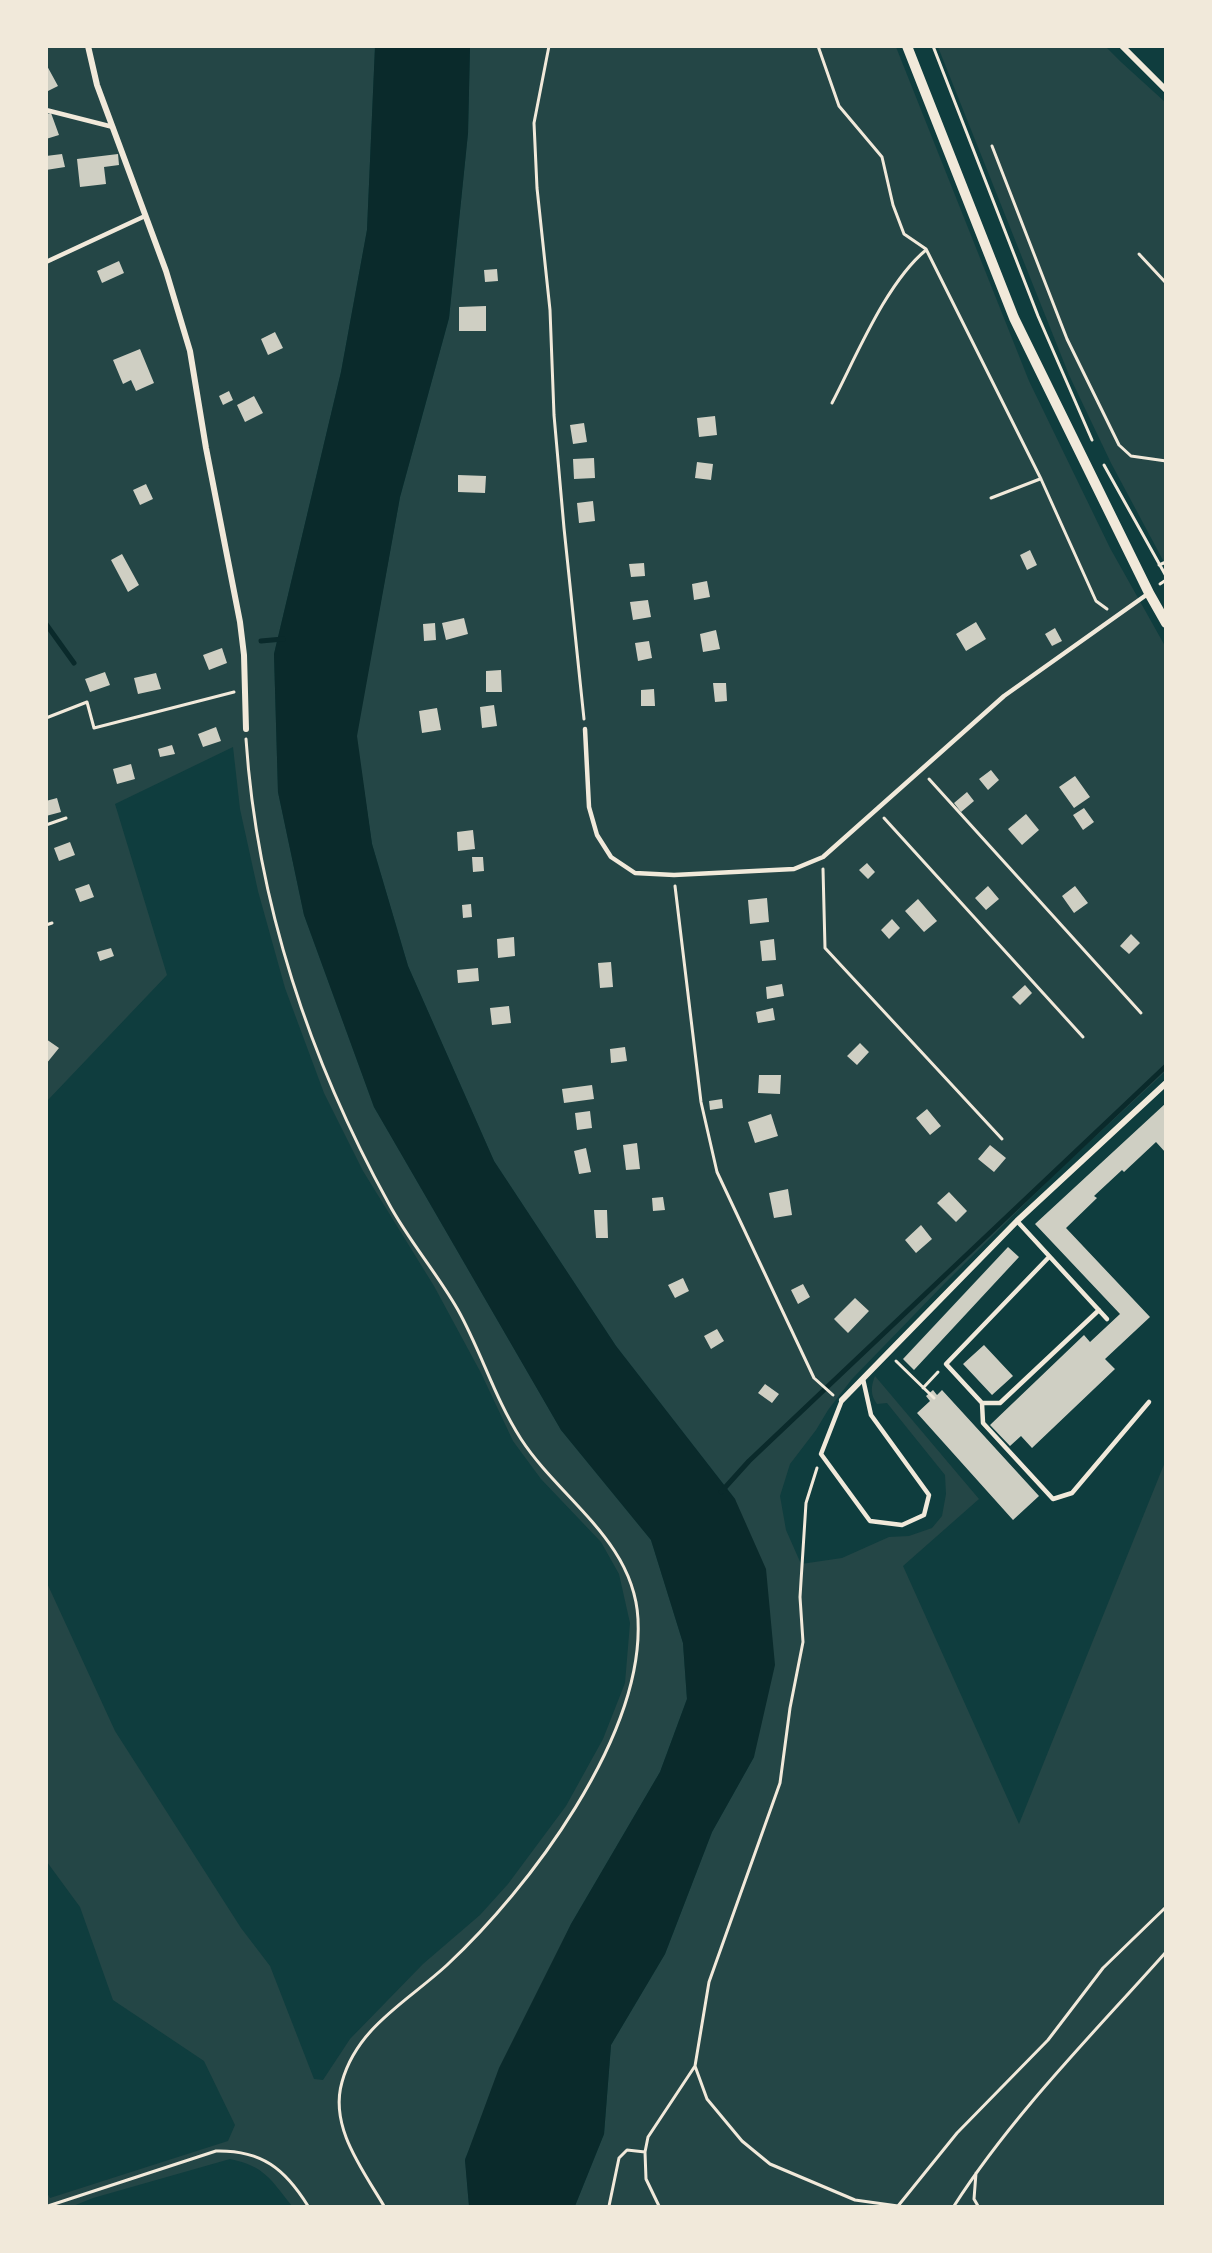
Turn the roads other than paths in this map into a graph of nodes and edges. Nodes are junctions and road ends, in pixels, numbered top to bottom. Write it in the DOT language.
graph roads {
  1 [pos="88,46"];
  2 [pos="907,46"];
  3 [pos="1122,46"];
  4 [pos="1166,90"];
  5 [pos="46,110"];
  6 [pos="113,127"];
  7 [pos="145,216"];
  8 [pos="46,262"];
  9 [pos="1149,592"];
  10 [pos="1166,623"];
  11 [pos="246,729"];
  12 [pos="585,729"];
  13 [pos="1166,1083"];
  14 [pos="1017,1221"];
  15 [pos="1049,1257"];
  16 [pos="1099,1310"];
  17 [pos="1107,1319"];
  18 [pos="863,1379"];
  19 [pos="842,1400"];
  20 [pos="982,1402"];
  21 [pos="1149,1402"];
  1 -- 6 [label="street"];
  2 -- 9 [label="street"];
  3 -- 4 [label="street"];
  5 -- 6 [label="lane"];
  6 -- 7 [label="street"];
  7 -- 8 [label="lane"];
  7 -- 11 [label="street"];
  9 -- 10 [label="street"];
  9 -- 12 [label="lane"];
  13 -- 14 [label="street"];
  14 -- 15 [label="lane"];
  14 -- 18 [label="street"];
  15 -- 16 [label="lane"];
  15 -- 20 [label="lane"];
  16 -- 17 [label="lane"];
  16 -- 20 [label="lane"];
  18 -- 19 [label="street"];
  18 -- 19 [label="lane"];
  20 -- 21 [label="lane"];
}
